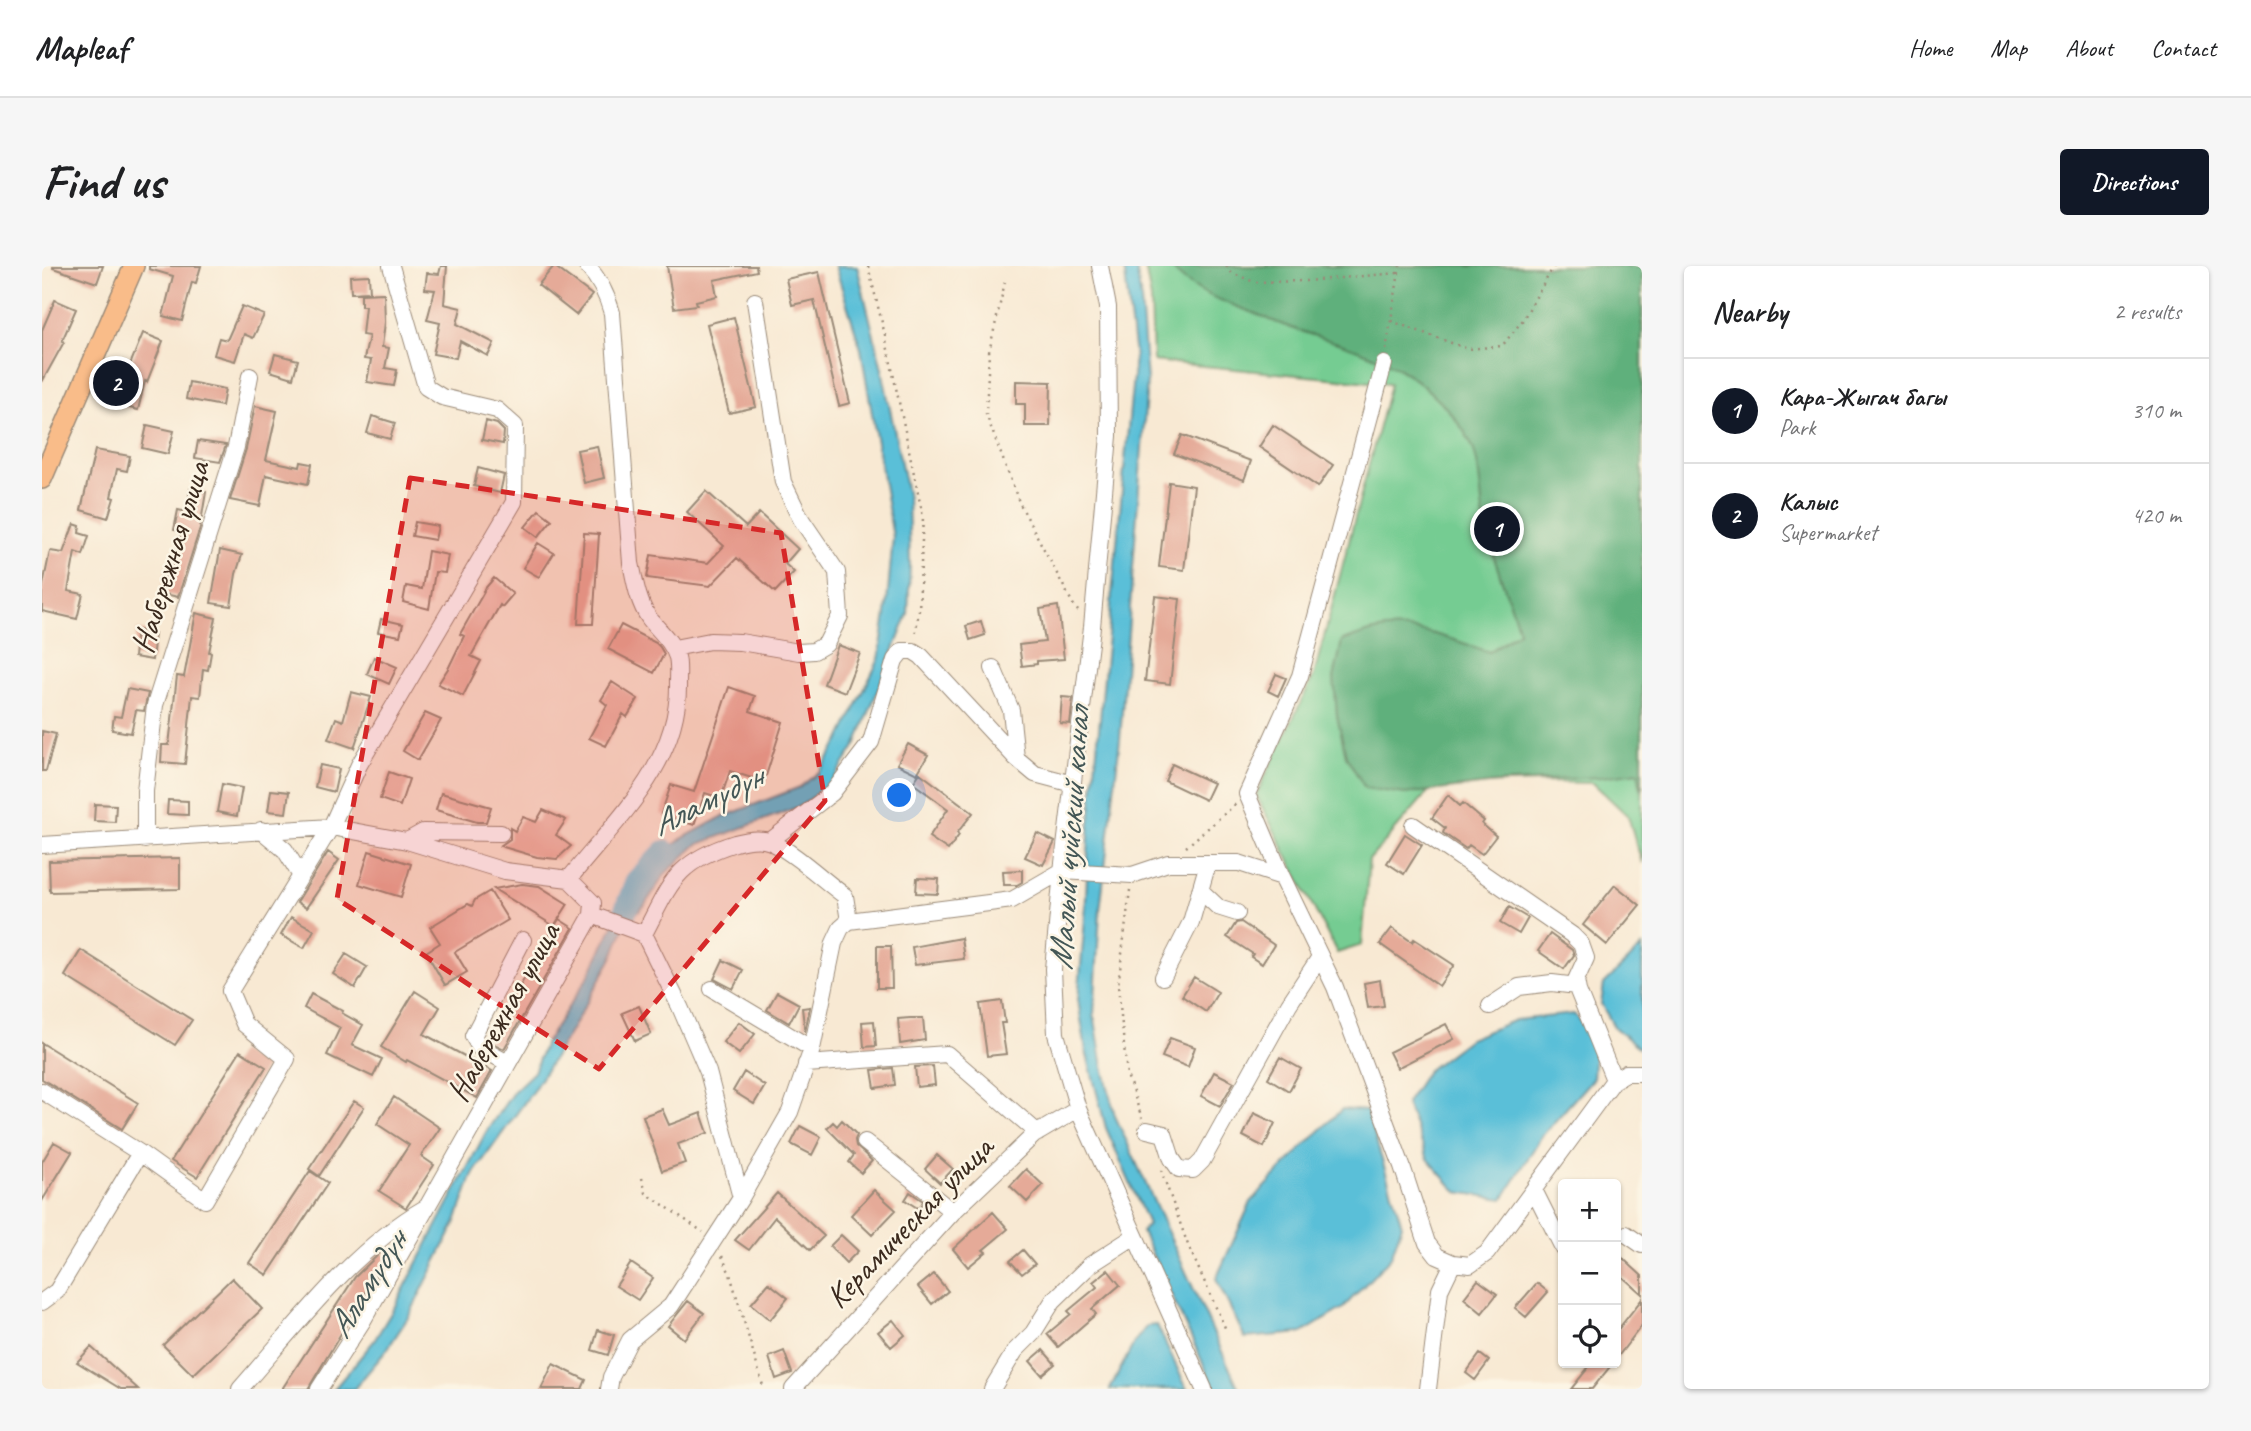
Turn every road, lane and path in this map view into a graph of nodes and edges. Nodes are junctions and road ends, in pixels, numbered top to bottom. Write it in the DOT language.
graph roads {
  1 [pos="134,266"];
  2 [pos="391,266"];
  3 [pos="587,266"];
  4 [pos="868,266"];
  5 [pos="1100,266"];
  6 [pos="1226,266"];
  7 [pos="1400,266"];
  8 [pos="1553,266"];
  9 [pos="1398,273"];
  10 [pos="1005,282"];
  11 [pos="755,302"];
  12 [pos="1391,321"];
  13 [pos="1384,364"];
  14 [pos="250,376"];
  15 [pos="42,479"];
  16 [pos="1092,626"];
  17 [pos="674,648"];
  18 [pos="913,651"];
  19 [pos="993,668"];
  20 [pos="1016,758"];
  21 [pos="1073,784"];
  22 [pos="1247,794"];
  23 [pos="1413,825"];
  24 [pos="331,827"];
  25 [pos="261,830"];
  26 [pos="501,833"];
  27 [pos="145,840"];
  28 [pos="407,841"];
  29 [pos="770,841"];
  30 [pos="42,845"];
  31 [pos="1168,863"];
  32 [pos="1208,863"];
  33 [pos="1070,871"];
  34 [pos="1126,874"];
  35 [pos="301,876"];
  36 [pos="1282,877"];
  37 [pos="569,879"];
  38 [pos="1200,891"];
  39 [pos="1237,913"];
  40 [pos="592,915"];
  41 [pos="849,921"];
  42 [pos="641,933"];
  43 [pos="523,940"];
  44 [pos="1320,957"];
  45 [pos="1163,977"];
  46 [pos="1577,986"];
  47 [pos="712,989"];
  48 [pos="1490,1006"];
  49 [pos="809,1056"];
  50 [pos="508,1063"];
  51 [pos="1642,1073"];
  52 [pos="1614,1080"];
  53 [pos="42,1091"];
  54 [pos="1078,1108"];
  55 [pos="1147,1130"];
  56 [pos="1038,1133"];
  57 [pos="865,1142"];
  58 [pos="140,1153"];
  59 [pos="1160,1168"];
  60 [pos="642,1178"];
  61 [pos="1534,1190"];
  62 [pos="741,1198"];
  63 [pos="427,1207"];
  64 [pos="953,1212"];
  65 [pos="1626,1234"];
  66 [pos="1135,1236"];
  67 [pos="714,1240"];
  68 [pos="1560,1242"];
  69 [pos="1642,1245"];
  70 [pos="1453,1263"];
  71 [pos="44,1298"];
  72 [pos="1227,1332"];
  73 [pos="240,1389"];
  74 [pos="319,1389"];
  75 [pos="609,1389"];
  76 [pos="764,1389"];
  77 [pos="793,1389"];
  78 [pos="992,1389"];
  79 [pos="1204,1389"];
  80 [pos="1428,1389"];
  1 -- 15 [label="main road"];
  2 -- 24 [label="street"];
  3 -- 17 [label="street"];
  4 -- 18 [label="path"];
  5 -- 16 [label="street"];
  6 -- 9 [label="path"];
  7 -- 9 [label="path"];
  8 -- 12 [label="path"];
  9 -- 12 [label="path"];
  10 -- 16 [label="path"];
  11 -- 17 [label="street"];
  12 -- 13 [label="path"];
  13 -- 22 [label="street"];
  14 -- 27 [label="street, Набережная улица"];
  16 -- 21 [label="street"];
  17 -- 37 [label="street"];
  18 -- 20 [label="street"];
  18 -- 29 [label="street"];
  19 -- 20 [label="street"];
  20 -- 21 [label="street"];
  21 -- 33 [label="street"];
  22 -- 31 [label="path"];
  22 -- 36 [label="street"];
  23 -- 46 [label="street"];
  24 -- 25 [label="street, Набережная улица"];
  24 -- 28 [label="street, Набережная улица"];
  24 -- 35 [label="street"];
  25 -- 27 [label="street, Набережная улица"];
  25 -- 35 [label="street"];
  26 -- 28 [label="street"];
  27 -- 30 [label="street, Набережная улица"];
  28 -- 37 [label="street, Набережная улица"];
  29 -- 41 [label="street"];
  29 -- 42 [label="street"];
  31 -- 32 [label="street"];
  31 -- 34 [label="street"];
  32 -- 36 [label="street"];
  32 -- 38 [label="street"];
  33 -- 34 [label="street"];
  33 -- 41 [label="street"];
  33 -- 54 [label="street"];
  34 -- 55 [label="path"];
  35 -- 58 [label="street"];
  36 -- 44 [label="street"];
  37 -- 40 [label="street, Набережная улица"];
  38 -- 39 [label="street"];
  38 -- 45 [label="street"];
  40 -- 42 [label="street"];
  40 -- 50 [label="street, Набережная улица"];
  41 -- 49 [label="street"];
  42 -- 62 [label="street"];
  43 -- 50 [label="street"];
  44 -- 55 [label="street"];
  44 -- 70 [label="street"];
  46 -- 48 [label="street"];
  46 -- 52 [label="street"];
  47 -- 49 [label="street"];
  49 -- 56 [label="street"];
  49 -- 62 [label="street"];
  50 -- 63 [label="street, Набережная улица"];
  51 -- 52 [label="street"];
  52 -- 61 [label="street"];
  53 -- 58 [label="street"];
  54 -- 56 [label="street, Керамическая улица"];
  54 -- 66 [label="street"];
  56 -- 64 [label="street, Керамическая улица"];
  57 -- 64 [label="street"];
  58 -- 71 [label="street"];
  59 -- 72 [label="path"];
  60 -- 67 [label="path"];
  61 -- 68 [label="street"];
  61 -- 70 [label="street"];
  62 -- 67 [label="street"];
  63 -- 73 [label="street"];
  63 -- 74 [label="street, Набережная улица"];
  64 -- 77 [label="street, Керамическая улица"];
  65 -- 69 [label="street"];
  66 -- 78 [label="street"];
  66 -- 79 [label="street"];
  67 -- 75 [label="street"];
  67 -- 76 [label="path"];
  70 -- 80 [label="street"];
}
